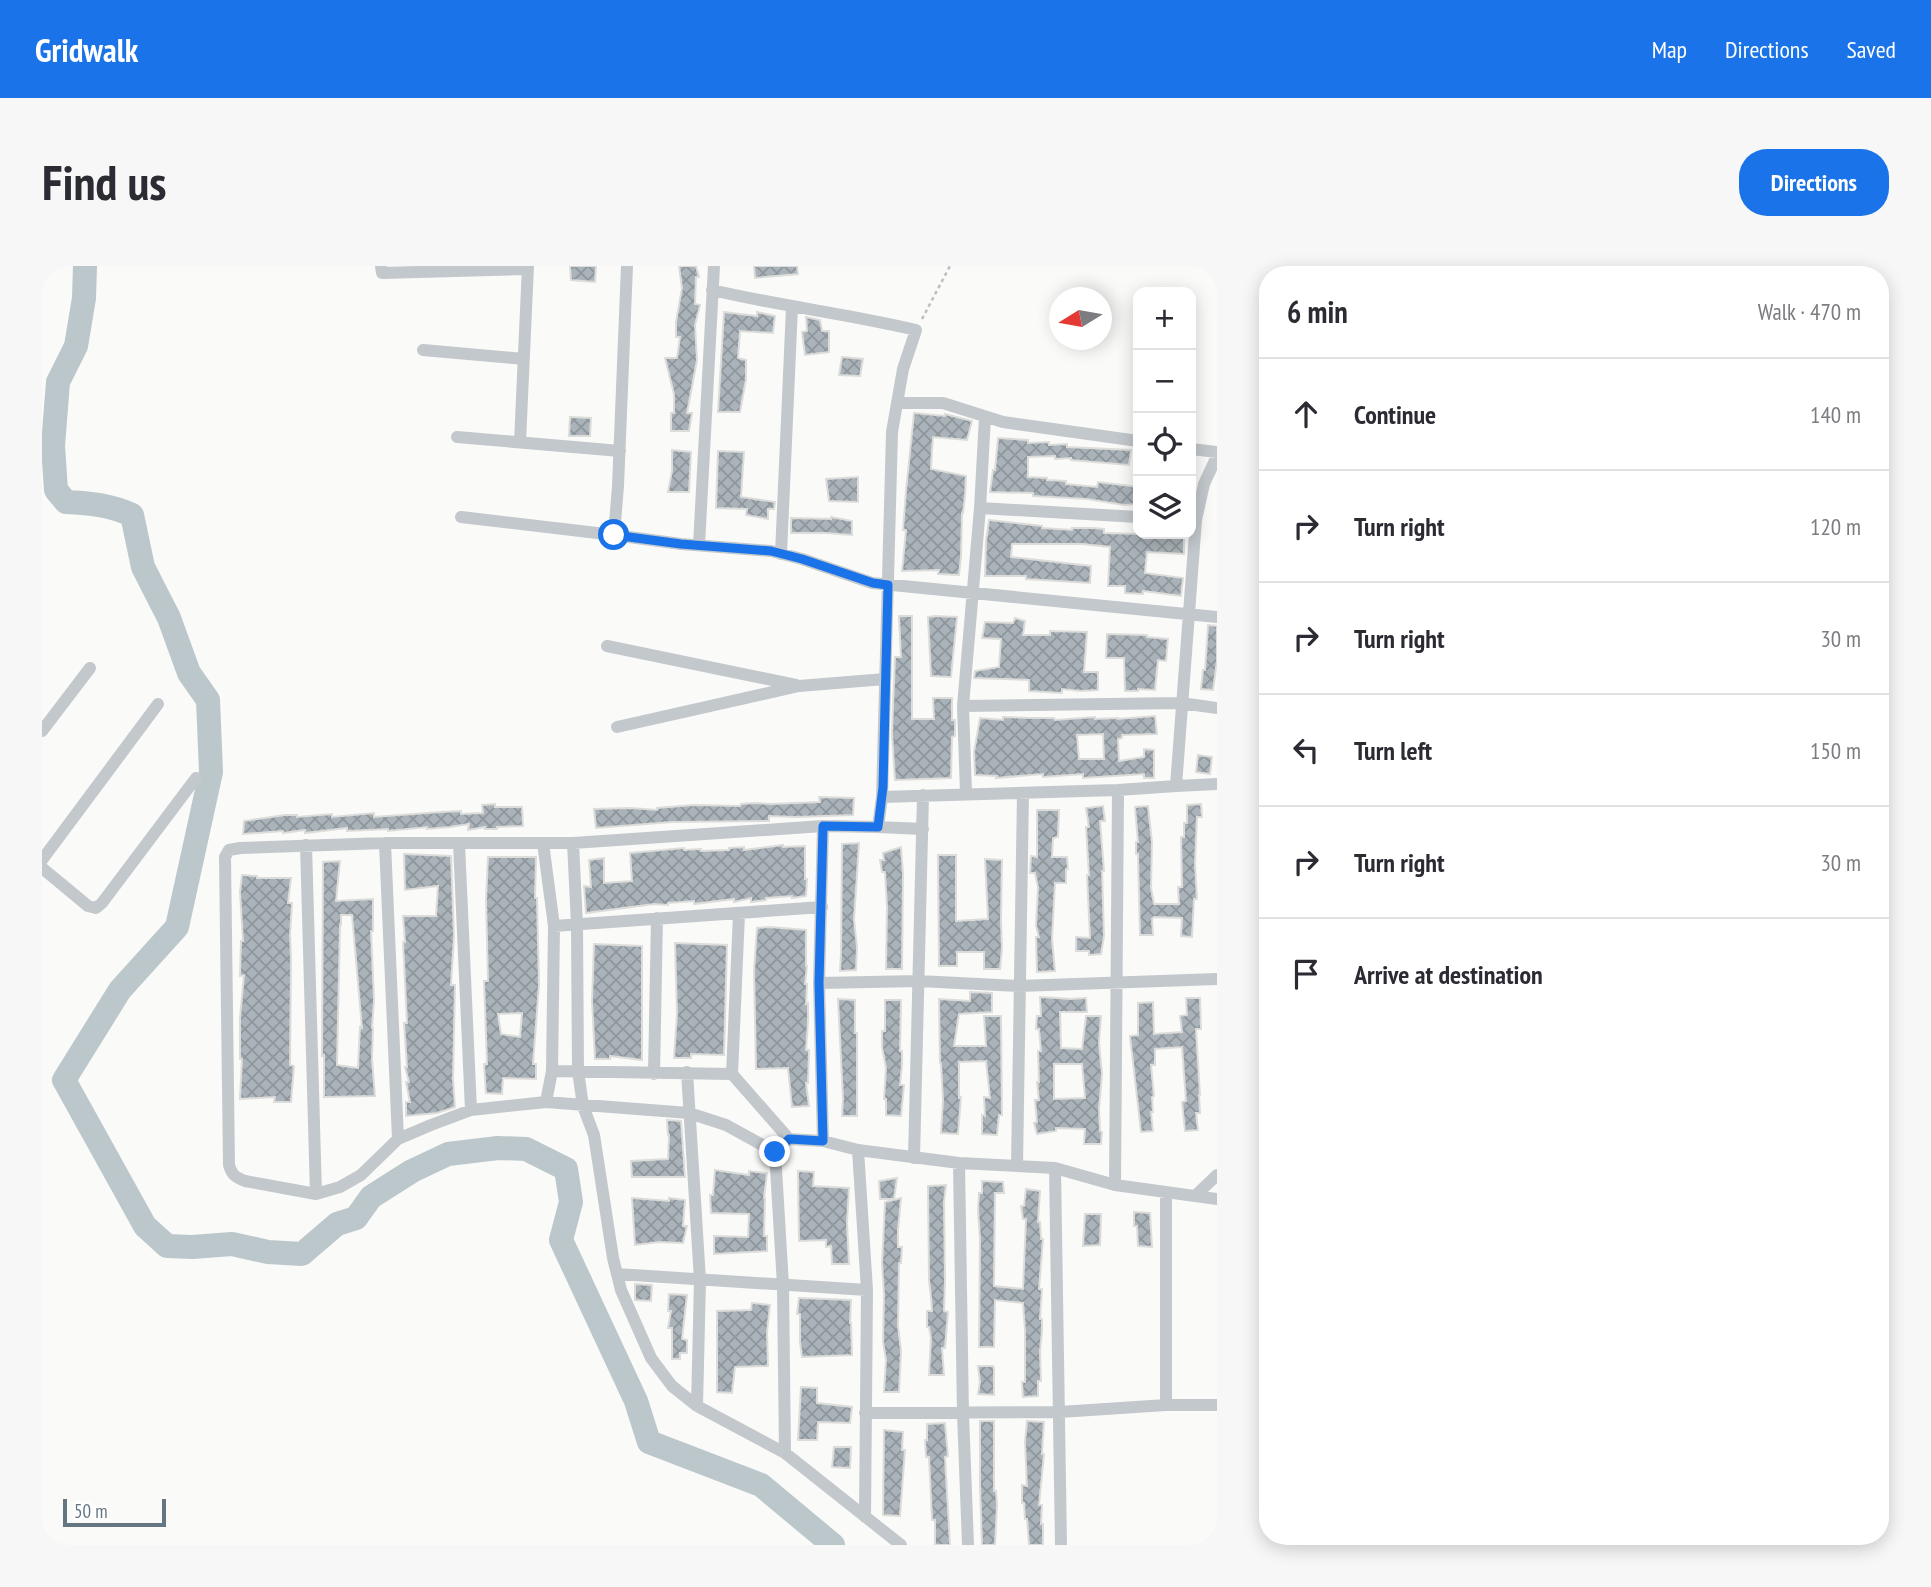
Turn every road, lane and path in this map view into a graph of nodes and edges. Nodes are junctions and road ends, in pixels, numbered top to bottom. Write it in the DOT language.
graph roads {
  1 [pos="381,266"];
  2 [pos="628,266"];
  3 [pos="714,266"];
  4 [pos="950,266"];
  5 [pos="528,268"];
  6 [pos="712,290"];
  7 [pos="792,307"];
  8 [pos="916,330"];
  9 [pos="423,350"];
  10 [pos="524,359"];
  11 [pos="898,403"];
  12 [pos="985,417"];
  13 [pos="457,437"];
  14 [pos="1133,440"];
  15 [pos="520,442"];
  16 [pos="1196,450"];
  17 [pos="620,452"];
  18 [pos="1217,454"];
  19 [pos="980,508"];
  20 [pos="1196,510"];
  21 [pos="461,517"];
  22 [pos="1133,517"];
  23 [pos="614,535"];
  24 [pos="1192,539"];
  25 [pos="699,545"];
  26 [pos="781,554"];
  27 [pos="888,585"];
  28 [pos="974,593"];
  29 [pos="1188,614"];
  30 [pos="1217,617"];
  31 [pos="607,646"];
  32 [pos="89,668"];
  33 [pos="885,679"];
  34 [pos="799,686"];
  35 [pos="1181,703"];
  36 [pos="158,704"];
  37 [pos="964,706"];
  38 [pos="1217,708"];
  39 [pos="617,727"];
  40 [pos="42,731"];
  41 [pos="196,778"];
  42 [pos="1217,784"];
  43 [pos="1176,786"];
  44 [pos="1118,790"];
  45 [pos="965,793"];
  46 [pos="1023,793"];
  47 [pos="923,795"];
  48 [pos="882,797"];
  49 [pos="823,826"];
  50 [pos="878,827"];
  51 [pos="923,830"];
  52 [pos="385,843"];
  53 [pos="543,843"];
  54 [pos="573,843"];
  55 [pos="459,844"];
  56 [pos="306,845"];
  57 [pos="42,860"];
  58 [pos="42,868"];
  59 [pos="822,908"];
  60 [pos="739,914"];
  61 [pos="657,918"];
  62 [pos="577,925"];
  63 [pos="554,926"];
  64 [pos="1217,979"];
  65 [pos="919,981"];
  66 [pos="1118,981"];
  67 [pos="819,983"];
  68 [pos="1019,985"];
  69 [pos="552,1071"];
  70 [pos="578,1071"];
  71 [pos="687,1072"];
  72 [pos="654,1074"];
  73 [pos="732,1074"];
  74 [pos="546,1102"];
  75 [pos="583,1106"];
  76 [pos="471,1110"];
  77 [pos="689,1113"];
  78 [pos="398,1139"];
  79 [pos="789,1139"];
  80 [pos="823,1141"];
  81 [pos="858,1150"];
  82 [pos="775,1152"];
  83 [pos="914,1158"];
  84 [pos="959,1163"];
  85 [pos="1017,1165"];
  86 [pos="1055,1168"];
  87 [pos="1217,1175"];
  88 [pos="1115,1185"];
  89 [pos="1166,1192"];
  90 [pos="316,1194"];
  91 [pos="1195,1196"];
  92 [pos="1217,1199"];
  93 [pos="617,1275"];
  94 [pos="700,1280"];
  95 [pos="783,1285"];
  96 [pos="867,1290"];
  97 [pos="1166,1405"];
  98 [pos="1217,1405"];
  99 [pos="697,1406"];
  100 [pos="1059,1412"];
  101 [pos="865,1413"];
  102 [pos="963,1414"];
  103 [pos="785,1453"];
  104 [pos="865,1517"];
  105 [pos="901,1545"];
  106 [pos="968,1545"];
  107 [pos="1061,1545"];
  1 -- 5 [label="street"];
  2 -- 17 [label="street"];
  3 -- 6 [label="street"];
  4 -- 8 [label="path"];
  5 -- 10 [label="street"];
  6 -- 7 [label="street"];
  6 -- 25 [label="street"];
  7 -- 8 [label="street"];
  7 -- 26 [label="street"];
  8 -- 11 [label="street"];
  9 -- 10 [label="street"];
  10 -- 15 [label="street"];
  11 -- 12 [label="street"];
  11 -- 27 [label="street"];
  12 -- 14 [label="street"];
  12 -- 19 [label="street"];
  13 -- 15 [label="street"];
  15 -- 17 [label="street"];
  16 -- 18 [label="street"];
  17 -- 23 [label="street"];
  18 -- 20 [label="street"];
  19 -- 22 [label="street"];
  19 -- 28 [label="street"];
  21 -- 23 [label="street"];
  23 -- 25 [label="street"];
  24 -- 29 [label="street"];
  25 -- 26 [label="street"];
  26 -- 27 [label="street"];
  27 -- 28 [label="street"];
  27 -- 33 [label="street"];
  28 -- 29 [label="street"];
  28 -- 37 [label="street"];
  29 -- 30 [label="street"];
  29 -- 35 [label="street"];
  31 -- 34 [label="street"];
  32 -- 40 [label="street"];
  33 -- 34 [label="street"];
  33 -- 48 [label="street"];
  34 -- 39 [label="street"];
  35 -- 37 [label="street"];
  35 -- 38 [label="street"];
  35 -- 43 [label="street"];
  36 -- 57 [label="street"];
  37 -- 45 [label="street"];
  41 -- 58 [label="street"];
  42 -- 43 [label="street"];
  43 -- 44 [label="street"];
  44 -- 46 [label="street"];
  44 -- 66 [label="street"];
  45 -- 46 [label="street"];
  45 -- 47 [label="street"];
  46 -- 68 [label="street"];
  47 -- 48 [label="street"];
  47 -- 51 [label="street"];
  48 -- 50 [label="street"];
  49 -- 50 [label="street"];
  49 -- 54 [label="street"];
  49 -- 59 [label="street"];
  50 -- 51 [label="street"];
  51 -- 65 [label="street"];
  52 -- 55 [label="street"];
  52 -- 56 [label="street"];
  52 -- 78 [label="street"];
  53 -- 54 [label="street"];
  53 -- 55 [label="street"];
  53 -- 63 [label="street"];
  54 -- 62 [label="street"];
  55 -- 76 [label="street"];
  56 -- 90 [label="street"];
  56 -- 90 [label="street"];
  59 -- 60 [label="street"];
  59 -- 67 [label="street"];
  60 -- 61 [label="street"];
  60 -- 73 [label="street"];
  61 -- 62 [label="street"];
  61 -- 72 [label="street"];
  62 -- 63 [label="street"];
  62 -- 70 [label="street"];
  63 -- 69 [label="street"];
  64 -- 66 [label="street"];
  65 -- 67 [label="street"];
  65 -- 68 [label="street"];
  65 -- 83 [label="street"];
  66 -- 68 [label="street"];
  66 -- 88 [label="street"];
  67 -- 80 [label="street"];
  68 -- 85 [label="street"];
  69 -- 70 [label="street"];
  69 -- 74 [label="street"];
  70 -- 72 [label="street"];
  70 -- 75 [label="street"];
  71 -- 72 [label="street"];
  71 -- 73 [label="street"];
  71 -- 77 [label="street"];
  73 -- 79 [label="street"];
  74 -- 75 [label="street"];
  74 -- 76 [label="street"];
  75 -- 77 [label="street"];
  75 -- 93 [label="street"];
  76 -- 78 [label="street"];
  77 -- 82 [label="street"];
  77 -- 94 [label="street"];
  78 -- 90 [label="street"];
  79 -- 80 [label="street"];
  79 -- 82 [label="street"];
  80 -- 81 [label="street"];
  81 -- 83 [label="street"];
  81 -- 96 [label="street"];
  82 -- 95 [label="street"];
  83 -- 84 [label="street"];
  84 -- 85 [label="street"];
  84 -- 102 [label="street"];
  85 -- 86 [label="street"];
  86 -- 88 [label="street"];
  86 -- 100 [label="street"];
  87 -- 91 [label="street"];
  88 -- 89 [label="street"];
  89 -- 91 [label="street"];
  89 -- 97 [label="street"];
  91 -- 92 [label="street"];
  93 -- 94 [label="street"];
  93 -- 99 [label="street"];
  94 -- 95 [label="street"];
  94 -- 99 [label="street"];
  95 -- 96 [label="street"];
  95 -- 103 [label="street"];
  96 -- 101 [label="street"];
  97 -- 98 [label="street"];
  97 -- 100 [label="street"];
  99 -- 103 [label="street"];
  100 -- 102 [label="street"];
  100 -- 107 [label="street"];
  101 -- 102 [label="street"];
  101 -- 104 [label="street"];
  102 -- 106 [label="street"];
  103 -- 104 [label="street"];
  104 -- 105 [label="street"];
}
